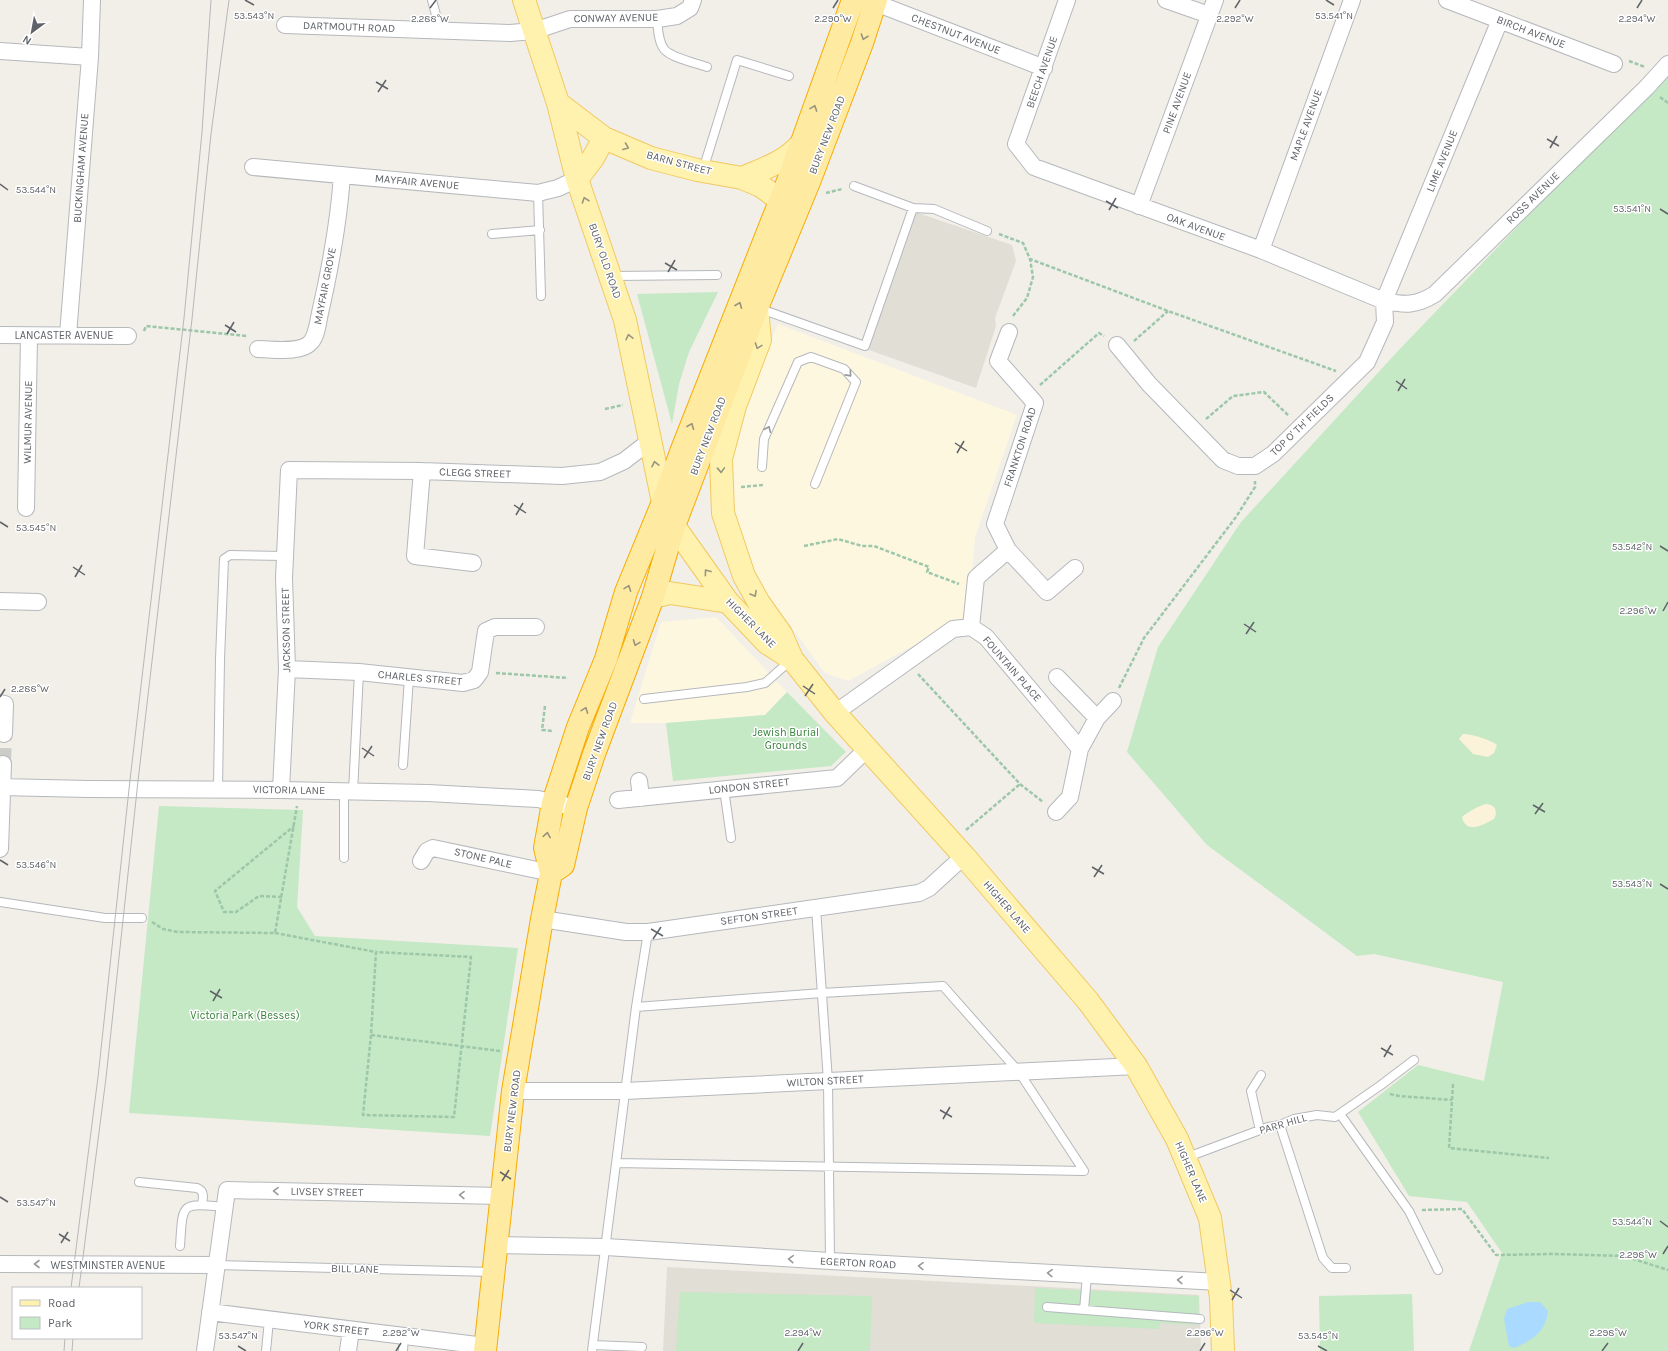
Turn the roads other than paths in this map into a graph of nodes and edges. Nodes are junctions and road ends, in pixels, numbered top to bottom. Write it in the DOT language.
graph roads {
  1 [pos="92,0"];
  2 [pos="432,0"];
  3 [pos="524,0"];
  4 [pos="693,0"];
  5 [pos="853,0"];
  6 [pos="1067,0"];
  7 [pos="1166,0"];
  8 [pos="1215,0"];
  9 [pos="1352,0"];
  10 [pos="1447,0"];
  11 [pos="873,1"];
  12 [pos="1209,15"];
  13 [pos="657,18"];
  14 [pos="1500,20"];
  15 [pos="285,25"];
  16 [pos="440,30"];
  17 [pos="534,31"];
  18 [pos="0,51"];
  19 [pos="90,57"];
  20 [pos="1614,64"];
  21 [pos="707,67"];
  22 [pos="1044,68"];
  23 [pos="1664,68"];
  24 [pos="789,76"];
  25 [pos="558,103"];
  26 [pos="604,138"];
  27 [pos="801,144"];
  28 [pos="1016,144"];
  29 [pos="253,167"];
  30 [pos="703,171"];
  31 [pos="342,175"];
  32 [pos="577,178"];
  33 [pos="742,178"];
  34 [pos="854,186"];
  35 [pos="538,193"];
  36 [pos="780,200"];
  37 [pos="1139,206"];
  38 [pos="913,208"];
  39 [pos="792,225"];
  40 [pos="540,230"];
  41 [pos="987,231"];
  42 [pos="492,234"];
  43 [pos="1261,250"];
  44 [pos="717,275"];
  45 [pos="611,276"];
  46 [pos="541,296"];
  47 [pos="1384,301"];
  48 [pos="757,308"];
  49 [pos="1009,332"];
  50 [pos="0,335"];
  51 [pos="68,335"];
  52 [pos="29,336"];
  53 [pos="128,336"];
  54 [pos="253,342"];
  55 [pos="1119,348"];
  56 [pos="650,441"];
  57 [pos="762,467"];
  58 [pos="290,470"];
  59 [pos="422,471"];
  60 [pos="815,484"];
  61 [pos="664,502"];
  62 [pos="26,508"];
  63 [pos="674,526"];
  64 [pos="1008,550"];
  65 [pos="285,556"];
  66 [pos="473,563"];
  67 [pos="1075,568"];
  68 [pos="653,597"];
  69 [pos="0,601"];
  70 [pos="38,602"];
  71 [pos="728,602"];
  72 [pos="536,627"];
  73 [pos="971,627"];
  74 [pos="792,659"];
  75 [pos="287,669"];
  76 [pos="359,672"];
  77 [pos="1057,677"];
  78 [pos="409,678"];
  79 [pos="644,699"];
  80 [pos="1113,701"];
  81 [pos="0,703"];
  82 [pos="835,714"];
  83 [pos="1097,718"];
  84 [pos="4,734"];
  85 [pos="867,749"];
  86 [pos="1080,749"];
  87 [pos="3,764"];
  88 [pos="403,766"];
  89 [pos="639,781"];
  90 [pos="1,787"];
  91 [pos="218,789"];
  92 [pos="724,789"];
  93 [pos="281,790"];
  94 [pos="349,792"];
  95 [pos="641,798"];
  96 [pos="618,800"];
  97 [pos="553,803"];
  98 [pos="576,808"];
  99 [pos="1056,812"];
  100 [pos="731,838"];
  101 [pos="0,849"];
  102 [pos="964,856"];
  103 [pos="344,858"];
  104 [pos="422,861"];
  105 [pos="551,873"];
  106 [pos="0,902"];
  107 [pos="816,908"];
  108 [pos="142,918"];
  109 [pos="542,919"];
  110 [pos="648,932"];
  111 [pos="822,993"];
  112 [pos="636,1007"];
  113 [pos="1414,1060"];
  114 [pos="1136,1066"];
  115 [pos="1019,1072"];
  116 [pos="1261,1075"];
  117 [pos="828,1081"];
  118 [pos="513,1091"];
  119 [pos="625,1091"];
  120 [pos="1340,1114"];
  121 [pos="1280,1125"];
  122 [pos="1260,1130"];
  123 [pos="1185,1158"];
  124 [pos="616,1163"];
  125 [pos="829,1166"];
  126 [pos="139,1182"];
  127 [pos="501,1196"];
  128 [pos="202,1205"];
  129 [pos="225,1207"];
  130 [pos="497,1245"];
  131 [pos="180,1246"];
  132 [pos="606,1247"];
  133 [pos="830,1261"];
  134 [pos="0,1264"];
  135 [pos="216,1265"];
  136 [pos="1346,1268"];
  137 [pos="1438,1270"];
  138 [pos="494,1272"];
  139 [pos="1087,1275"];
  140 [pos="1219,1282"];
  141 [pos="1047,1307"];
  142 [pos="1084,1310"];
  143 [pos="210,1312"];
  144 [pos="1200,1319"];
  145 [pos="269,1320"];
  146 [pos="351,1330"];
  147 [pos="403,1344"];
  148 [pos="642,1347"];
  149 [pos="485,1348"];
  150 [pos="593,1348"];
  151 [pos="205,1351"];
  152 [pos="266,1351"];
  153 [pos="348,1351"];
  154 [pos="1223,1351"];
  1 -- 19 [label="street, BUCKINGHAM AVENUE"];
  2 -- 16 [label="lane"];
  3 -- 17 [label="main road, BURY OLD ROAD"];
  4 -- 13 [label="street, CONWAY AVENUE"];
  27 -- 5 [label="highway, BURY NEW ROAD, one-way"];
  6 -- 22 [label="street, BEECH AVENUE"];
  7 -- 12 [label="street"];
  8 -- 12 [label="street, PINE AVENUE"];
  9 -- 43 [label="street, MAPLE AVENUE"];
  10 -- 14 [label="street, BIRCH AVENUE"];
  11 -- 22 [label="street, CHESTNUT AVENUE"];
  11 -- 39 [label="highway, BURY NEW ROAD, one-way"];
  12 -- 37 [label="street, PINE AVENUE"];
  13 -- 17 [label="street, CONWAY AVENUE"];
  13 -- 21 [label="lane"];
  14 -- 20 [label="street, BIRCH AVENUE"];
  14 -- 47 [label="street, LIME AVENUE"];
  15 -- 16 [label="street, DARTMOUTH ROAD"];
  16 -- 17 [label="street, DARTMOUTH ROAD"];
  17 -- 25 [label="main road, BURY OLD ROAD"];
  18 -- 19 [label="street"];
  19 -- 51 [label="street, BUCKINGHAM AVENUE"];
  22 -- 28 [label="street, BEECH AVENUE"];
  23 -- 47 [label="street, ROSS AVENUE"];
  24 -- 30 [label="lane"];
  25 -- 26 [label="main road, BARN STREET"];
  25 -- 32 [label="main road, BURY OLD ROAD"];
  26 -- 30 [label="main road, BARN STREET, one-way"];
  26 -- 32 [label="main road"];
  27 -- 33 [label="main road"];
  27 -- 36 [label="highway, BURY NEW ROAD"];
  28 -- 37 [label="street, OAK AVENUE"];
  29 -- 31 [label="street, MAYFAIR AVENUE"];
  30 -- 33 [label="main road, BARN STREET"];
  31 -- 35 [label="street, MAYFAIR AVENUE"];
  31 -- 54 [label="street, MAYFAIR GROVE"];
  32 -- 35 [label="street, MAYFAIR AVENUE"];
  45 -- 32 [label="main road, BURY OLD ROAD, one-way"];
  33 -- 36 [label="main road, BARN STREET"];
  34 -- 38 [label="lane"];
  35 -- 40 [label="lane"];
  36 -- 39 [label="main road, BARN STREET"];
  61 -- 36 [label="highway, BURY NEW ROAD, one-way"];
  37 -- 43 [label="street, OAK AVENUE"];
  38 -- 41 [label="lane"];
  38 -- 48 [label="lane"];
  39 -- 48 [label="highway, BURY NEW ROAD"];
  40 -- 42 [label="lane"];
  40 -- 46 [label="lane"];
  43 -- 47 [label="street, OAK AVENUE"];
  44 -- 45 [label="lane"];
  56 -- 45 [label="main road, BURY OLD ROAD, one-way"];
  47 -- 55 [label="street, TOP O' TH' FIELDS"];
  48 -- 63 [label="highway, BURY NEW ROAD"];
  48 -- 74 [label="main road, one-way"];
  49 -- 64 [label="street, FRANKTON ROAD"];
  50 -- 52 [label="street, LANCASTER AVENUE"];
  51 -- 52 [label="street, LANCASTER AVENUE"];
  51 -- 53 [label="street, LANCASTER AVENUE"];
  52 -- 62 [label="street, WILMUR AVENUE"];
  56 -- 59 [label="street, CLEGG STREET"];
  61 -- 56 [label="main road, BURY OLD ROAD, one-way"];
  57 -- 60 [label="lane, one-way"];
  58 -- 59 [label="street, CLEGG STREET"];
  58 -- 65 [label="street, JACKSON STREET"];
  59 -- 66 [label="street"];
  61 -- 63 [label="main road, BURY OLD ROAD"];
  97 -- 61 [label="highway, BURY NEW ROAD, one-way"];
  63 -- 68 [label="highway, BURY NEW ROAD"];
  71 -- 63 [label="main road, HIGHER LANE, one-way"];
  64 -- 67 [label="street, FRANKTON ROAD"];
  64 -- 73 [label="street"];
  65 -- 75 [label="street, JACKSON STREET"];
  65 -- 91 [label="lane"];
  68 -- 71 [label="main road"];
  68 -- 98 [label="highway, BURY NEW ROAD, one-way"];
  69 -- 70 [label="street"];
  71 -- 74 [label="main road, HIGHER LANE"];
  72 -- 78 [label="street, CHARLES STREET"];
  73 -- 82 [label="street"];
  73 -- 86 [label="street, FOUNTAIN PLACE"];
  74 -- 79 [label="lane"];
  74 -- 82 [label="main road, HIGHER LANE"];
  75 -- 76 [label="street, CHARLES STREET"];
  75 -- 93 [label="street, JACKSON STREET"];
  76 -- 78 [label="street, CHARLES STREET"];
  76 -- 94 [label="lane"];
  77 -- 83 [label="street"];
  78 -- 88 [label="lane"];
  80 -- 83 [label="street"];
  81 -- 84 [label="street"];
  82 -- 85 [label="main road, HIGHER LANE"];
  83 -- 86 [label="street"];
  85 -- 92 [label="street, LONDON STREET"];
  85 -- 102 [label="main road, HIGHER LANE"];
  86 -- 99 [label="street"];
  87 -- 90 [label="street"];
  89 -- 95 [label="street"];
  90 -- 91 [label="street, VICTORIA LANE"];
  90 -- 101 [label="street"];
  91 -- 93 [label="street, VICTORIA LANE"];
  92 -- 95 [label="street, LONDON STREET"];
  92 -- 100 [label="lane"];
  93 -- 94 [label="street, VICTORIA LANE"];
  94 -- 97 [label="street, VICTORIA LANE"];
  94 -- 103 [label="lane"];
  95 -- 96 [label="street, LONDON STREET"];
  97 -- 98 [label="street, VICTORIA LANE"];
  105 -- 97 [label="highway, BURY NEW ROAD, one-way"];
  98 -- 105 [label="highway, BURY NEW ROAD"];
  102 -- 107 [label="street, SEFTON STREET"];
  102 -- 114 [label="main road, HIGHER LANE"];
  104 -- 105 [label="street, STONE PALE"];
  105 -- 109 [label="highway, BURY NEW ROAD"];
  106 -- 108 [label="lane"];
  107 -- 110 [label="street, SEFTON STREET"];
  107 -- 111 [label="lane"];
  109 -- 110 [label="street, SEFTON STREET"];
  109 -- 118 [label="highway, BURY NEW ROAD"];
  110 -- 112 [label="lane"];
  111 -- 112 [label="lane"];
  111 -- 115 [label="lane"];
  111 -- 117 [label="lane"];
  112 -- 119 [label="lane"];
  113 -- 120 [label="lane"];
  114 -- 115 [label="street, WILTON STREET"];
  114 -- 123 [label="main road, HIGHER LANE"];
  115 -- 117 [label="street, WILTON STREET"];
  115 -- 125 [label="lane"];
  116 -- 122 [label="lane"];
  117 -- 119 [label="street, WILTON STREET"];
  117 -- 125 [label="lane"];
  118 -- 119 [label="street, WILTON STREET"];
  118 -- 127 [label="highway, BURY NEW ROAD"];
  119 -- 124 [label="lane"];
  120 -- 121 [label="lane, PARR HILL"];
  120 -- 137 [label="lane"];
  121 -- 122 [label="lane, PARR HILL"];
  121 -- 136 [label="lane"];
  122 -- 123 [label="lane, PARR HILL"];
  123 -- 140 [label="main road, HIGHER LANE"];
  124 -- 125 [label="lane"];
  124 -- 132 [label="lane"];
  125 -- 133 [label="lane"];
  126 -- 128 [label="lane"];
  127 -- 129 [label="street, LIVSEY STREET, one-way"];
  127 -- 130 [label="highway, BURY NEW ROAD"];
  128 -- 129 [label="lane"];
  128 -- 131 [label="lane"];
  129 -- 135 [label="street, LIVSEY STREET"];
  130 -- 132 [label="street, EGERTON ROAD"];
  130 -- 138 [label="highway, BURY NEW ROAD"];
  133 -- 132 [label="street, EGERTON ROAD, one-way"];
  132 -- 150 [label="lane"];
  139 -- 133 [label="street, EGERTON ROAD, one-way"];
  135 -- 134 [label="street, WESTMINSTER AVENUE, one-way"];
  135 -- 138 [label="lane, BILL LANE"];
  135 -- 143 [label="street, LIVSEY STREET"];
  138 -- 149 [label="highway, BURY NEW ROAD"];
  140 -- 139 [label="street, EGERTON ROAD, one-way"];
  139 -- 142 [label="lane"];
  140 -- 154 [label="main road, HIGHER LANE"];
  141 -- 142 [label="lane"];
  142 -- 144 [label="lane"];
  143 -- 145 [label="street, YORK STREET"];
  143 -- 151 [label="street, LIVSEY STREET"];
  145 -- 146 [label="street, YORK STREET"];
  145 -- 152 [label="lane"];
  146 -- 147 [label="street, YORK STREET"];
  146 -- 153 [label="street"];
  147 -- 149 [label="street, YORK STREET"];
  148 -- 150 [label="lane"];
}
